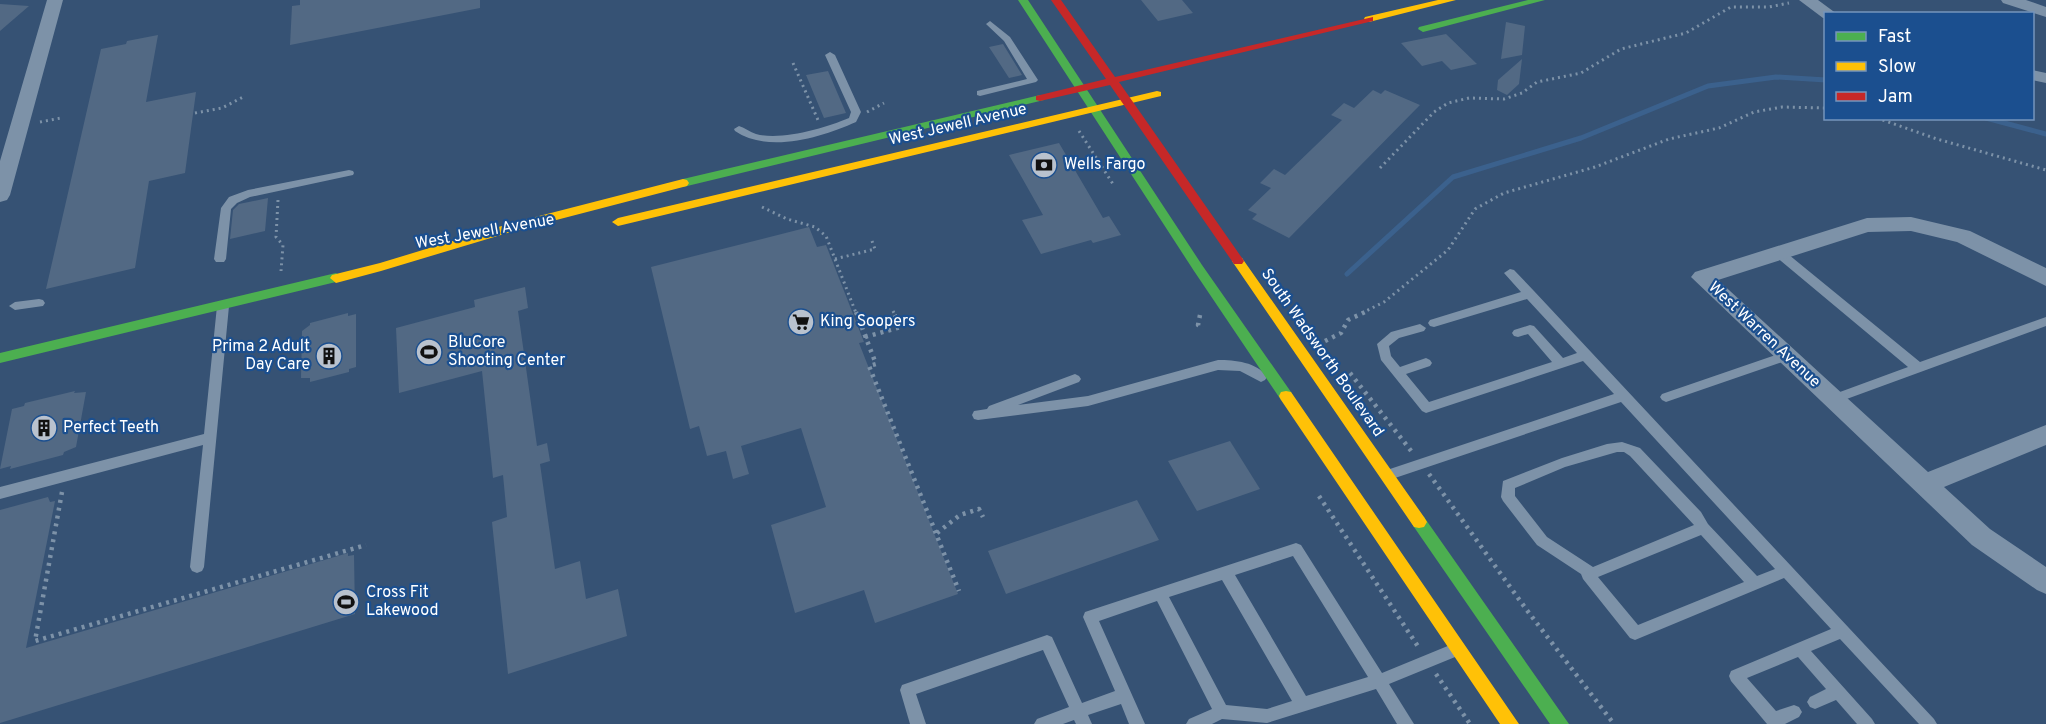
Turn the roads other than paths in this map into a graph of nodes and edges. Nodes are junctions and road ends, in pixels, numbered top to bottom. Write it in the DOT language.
graph roads {
  1 [pos="55,0"];
  2 [pos="1023,0"];
  3 [pos="1056,0"];
  4 [pos="1451,0"];
  5 [pos="1540,0"];
  6 [pos="1807,0"];
  7 [pos="2009,0"];
  8 [pos="1826,12"];
  9 [pos="2046,12"];
  10 [pos="990,24"];
  11 [pos="1414,31"];
  12 [pos="830,55"];
  13 [pos="1113,81"];
  14 [pos="1080,88"];
  15 [pos="1174,90"];
  16 [pos="980,93"];
  17 [pos="1127,101"];
  18 [pos="1093,110"];
  19 [pos="739,129"];
  20 [pos="349,173"];
  21 [pos="0,195"];
  22 [pos="606,225"];
  23 [pos="487,249"];
  24 [pos="1779,253"];
  25 [pos="220,259"];
  26 [pos="381,267"];
  27 [pos="1510,273"];
  28 [pos="2046,278"];
  29 [pos="1530,294"];
  30 [pos="39,303"];
  31 [pos="15,306"];
  32 [pos="223,306"];
  33 [pos="2046,321"];
  34 [pos="1434,323"];
  35 [pos="1420,328"];
  36 [pos="1518,333"];
  37 [pos="1586,355"];
  38 [pos="1787,356"];
  39 [pos="0,358"];
  40 [pos="1426,363"];
  41 [pos="1560,363"];
  42 [pos="1918,368"];
  43 [pos="1397,372"];
  44 [pos="1075,379"];
  45 [pos="1623,396"];
  46 [pos="1666,397"];
  47 [pos="1833,399"];
  48 [pos="1294,409"];
  49 [pos="2046,435"];
  50 [pos="209,438"];
  51 [pos="1388,476"];
  52 [pos="1924,484"];
  53 [pos="0,493"];
  54 [pos="1704,528"];
  55 [pos="197,567"];
  56 [pos="1786,571"];
  57 [pos="1225,572"];
  58 [pos="1592,574"];
  59 [pos="2046,582"];
  60 [pos="1754,584"];
  61 [pos="1160,594"];
  62 [pos="1843,631"];
  63 [pos="1457,649"];
  64 [pos="1800,649"];
  65 [pos="1379,681"];
  66 [pos="1838,691"];
  67 [pos="1125,695"];
  68 [pos="1815,702"];
  69 [pos="1303,705"];
  70 [pos="1222,712"];
  71 [pos="1794,712"];
  72 [pos="1081,717"];
  73 [pos="1775,722"];
  74 [pos="1865,723"];
  75 [pos="918,724"];
  76 [pos="1042,724"];
  77 [pos="1137,724"];
  78 [pos="1194,724"];
  79 [pos="1406,724"];
  80 [pos="1510,724"];
  81 [pos="1560,724"];
  82 [pos="1929,724"];
  1 -- 21 [label="street"];
  2 -- 14 [label="main road"];
  3 -- 13 [label="main road, South Wadsworth Boulevard"];
  4 -- 13 [label="main road, West Jewell Avenue"];
  5 -- 11 [label="main road"];
  6 -- 8 [label="street"];
  7 -- 9 [label="street"];
  10 -- 16 [label="lane"];
  12 -- 19 [label="lane"];
  13 -- 14 [label="main road, West Jewell Avenue"];
  13 -- 17 [label="main road, South Wadsworth Boulevard"];
  14 -- 18 [label="main road"];
  14 -- 26 [label="main road, West Jewell Avenue"];
  15 -- 17 [label="main road, West Jewell Avenue"];
  17 -- 18 [label="main road, West Jewell Avenue"];
  17 -- 51 [label="main road, South Wadsworth Boulevard"];
  18 -- 22 [label="main road, West Jewell Avenue"];
  18 -- 48 [label="main road"];
  20 -- 25 [label="lane"];
  23 -- 26 [label="main road, West Jewell Avenue"];
  24 -- 28 [label="street, West Warren Avenue"];
  24 -- 38 [label="street, West Warren Avenue"];
  24 -- 42 [label="lane"];
  26 -- 32 [label="main road, West Jewell Avenue"];
  27 -- 29 [label="lane"];
  29 -- 34 [label="lane"];
  29 -- 37 [label="lane"];
  30 -- 31 [label="lane"];
  32 -- 39 [label="main road, West Jewell Avenue"];
  32 -- 50 [label="lane"];
  33 -- 42 [label="lane"];
  35 -- 43 [label="lane"];
  36 -- 41 [label="lane"];
  37 -- 41 [label="lane"];
  37 -- 45 [label="lane"];
  38 -- 46 [label="lane"];
  38 -- 47 [label="street, West Warren Avenue"];
  40 -- 43 [label="lane"];
  41 -- 43 [label="lane"];
  42 -- 47 [label="lane"];
  44 -- 48 [label="lane"];
  45 -- 51 [label="lane"];
  45 -- 56 [label="lane"];
  47 -- 52 [label="street, West Warren Avenue"];
  48 -- 63 [label="main road"];
  49 -- 52 [label="street"];
  50 -- 53 [label="lane"];
  50 -- 55 [label="lane"];
  51 -- 81 [label="main road, South Wadsworth Boulevard"];
  52 -- 59 [label="street, West Warren Avenue"];
  54 -- 58 [label="lane"];
  54 -- 58 [label="lane"];
  54 -- 60 [label="lane"];
  56 -- 60 [label="lane"];
  56 -- 62 [label="lane"];
  57 -- 61 [label="lane"];
  57 -- 65 [label="lane"];
  57 -- 69 [label="lane"];
  58 -- 60 [label="lane"];
  61 -- 67 [label="lane"];
  61 -- 70 [label="lane"];
  62 -- 64 [label="lane"];
  62 -- 82 [label="lane"];
  63 -- 65 [label="lane"];
  63 -- 80 [label="main road"];
  64 -- 66 [label="lane"];
  64 -- 73 [label="lane"];
  65 -- 69 [label="lane"];
  65 -- 79 [label="lane"];
  66 -- 68 [label="lane"];
  66 -- 74 [label="lane"];
  67 -- 72 [label="lane"];
  67 -- 77 [label="lane"];
  69 -- 70 [label="lane"];
  70 -- 78 [label="lane"];
  71 -- 73 [label="lane"];
  72 -- 75 [label="lane"];
  72 -- 76 [label="lane"];
}
